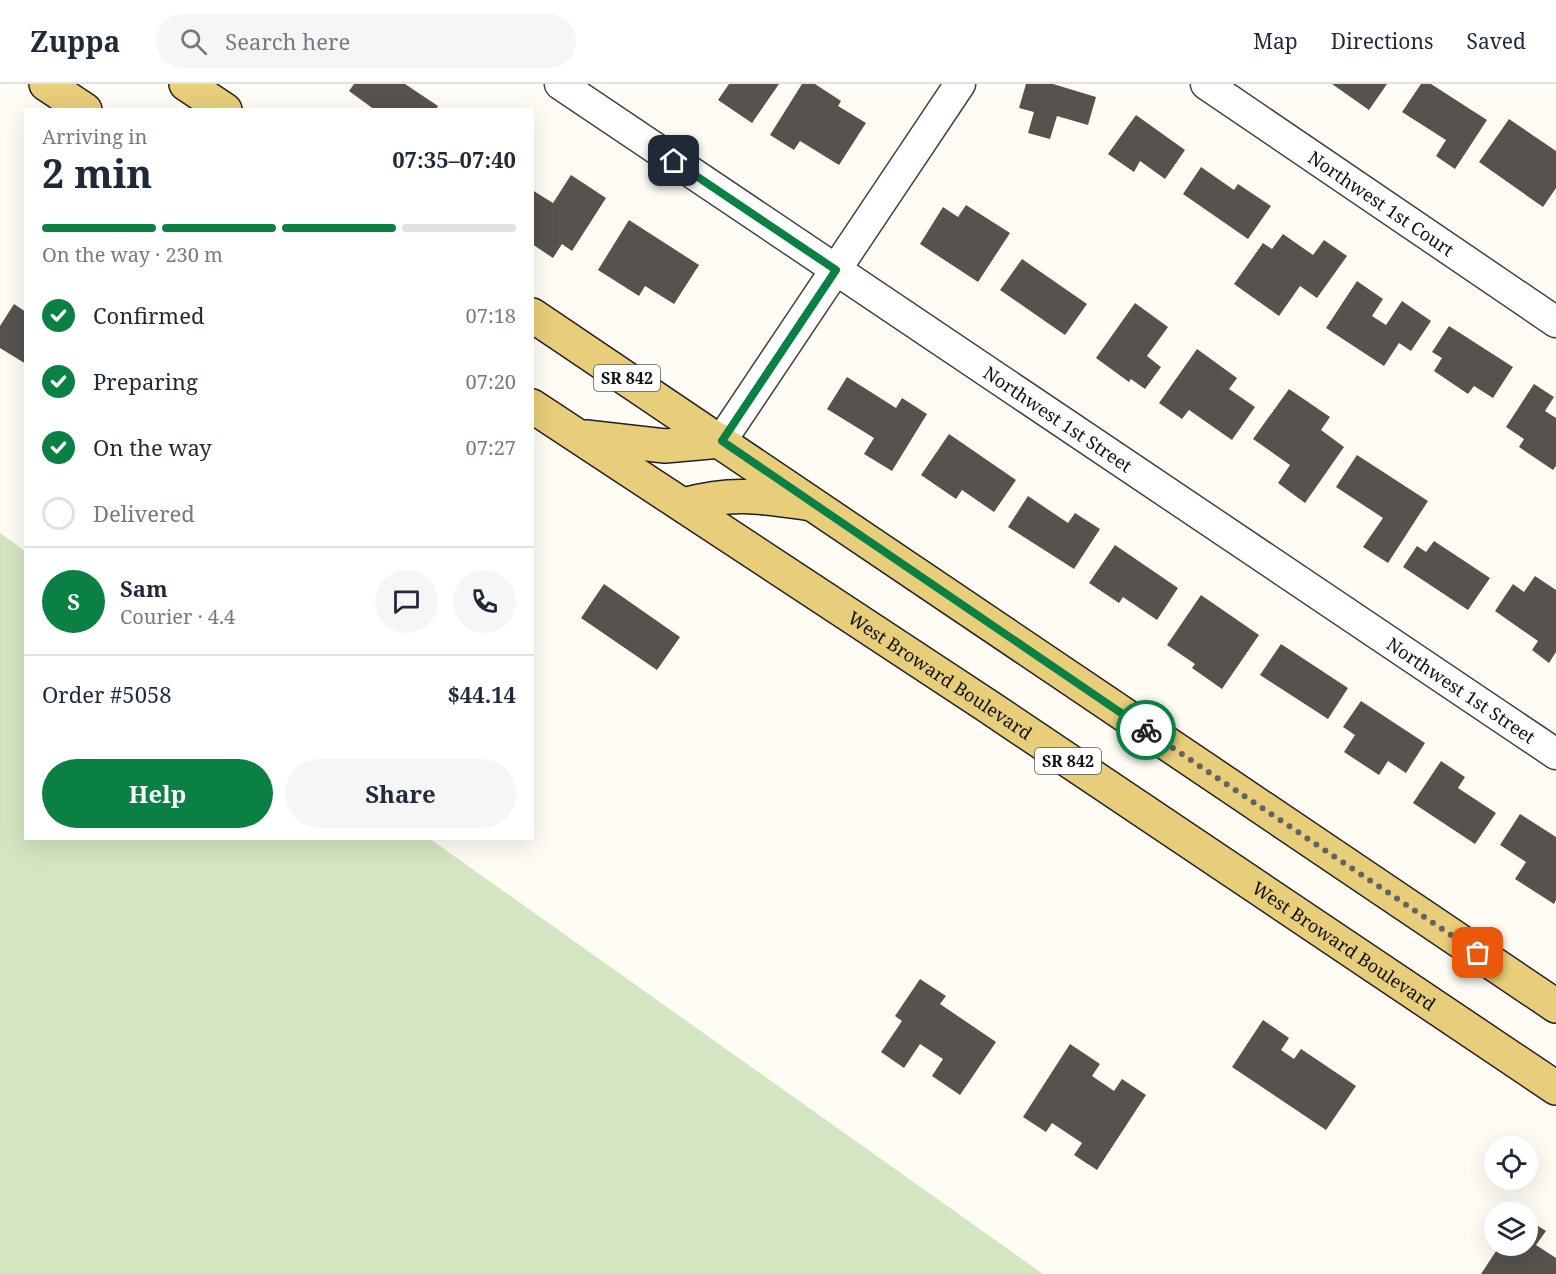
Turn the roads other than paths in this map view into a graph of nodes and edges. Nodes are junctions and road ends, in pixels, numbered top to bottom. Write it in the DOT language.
graph roads {
  1 [pos="46,84"];
  2 [pos="186,84"];
  3 [pos="560,84"];
  4 [pos="960,84"];
  5 [pos="1206,84"];
  6 [pos="82,108"];
  7 [pos="222,108"];
  8 [pos="836,270"];
  9 [pos="534,316"];
  10 [pos="1556,322"];
  11 [pos="534,407"];
  12 [pos="578,436"];
  13 [pos="722,441"];
  14 [pos="810,503"];
  15 [pos="683,505"];
  16 [pos="1556,754"];
  17 [pos="1556,1006"];
  18 [pos="1556,1088"];
  1 -- 6 [label="main road"];
  2 -- 7 [label="main road"];
  3 -- 8 [label="street, Northwest 1st Street"];
  4 -- 8 [label="street"];
  5 -- 10 [label="street, Northwest 1st Court"];
  8 -- 13 [label="street"];
  8 -- 16 [label="street, Northwest 1st Street"];
  9 -- 13 [label="main road, SR 842"];
  11 -- 12 [label="main road, West Broward Boulevard / SR 842"];
  12 -- 13 [label="main road"];
  12 -- 15 [label="main road, West Broward Boulevard / SR 842"];
  13 -- 14 [label="main road, SR 842"];
  14 -- 15 [label="main road"];
  14 -- 17 [label="main road, SR 842"];
  15 -- 18 [label="main road, West Broward Boulevard / SR 842"];
}
